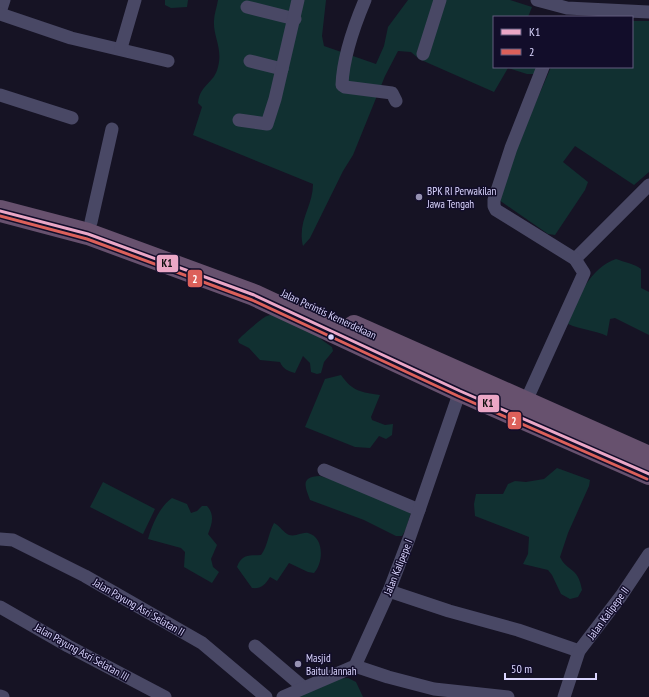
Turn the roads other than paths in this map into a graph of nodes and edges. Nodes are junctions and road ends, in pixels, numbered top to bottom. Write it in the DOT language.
graph roads {
  1 [pos="4,0"];
  2 [pos="135,0"];
  3 [pos="298,0"];
  4 [pos="365,0"];
  5 [pos="440,0"];
  6 [pos="537,0"];
  7 [pos="247,7"];
  8 [pos="567,8"];
  9 [pos="649,12"];
  10 [pos="0,13"];
  11 [pos="295,19"];
  12 [pos="121,48"];
  13 [pos="423,54"];
  14 [pos="168,61"];
  15 [pos="250,61"];
  16 [pos="543,68"];
  17 [pos="282,69"];
  18 [pos="0,95"];
  19 [pos="396,101"];
  20 [pos="72,118"];
  21 [pos="238,120"];
  22 [pos="112,129"];
  23 [pos="649,185"];
  24 [pos="0,196"];
  25 [pos="0,211"];
  26 [pos="91,222"];
  27 [pos="575,259"];
  28 [pos="460,391"];
  29 [pos="526,401"];
  30 [pos="649,457"];
  31 [pos="324,470"];
  32 [pos="649,474"];
  33 [pos="419,510"];
  34 [pos="0,540"];
  35 [pos="649,554"];
  36 [pos="389,591"];
  37 [pos="0,607"];
  38 [pos="255,646"];
  39 [pos="579,652"];
  40 [pos="355,666"];
  41 [pos="303,687"];
  42 [pos="165,697"];
  43 [pos="266,697"];
  44 [pos="283,697"];
  45 [pos="508,697"];
  46 [pos="564,697"];
  1 -- 10 [label="street"];
  2 -- 12 [label="street"];
  3 -- 11 [label="street"];
  4 -- 19 [label="street"];
  5 -- 13 [label="street"];
  6 -- 8 [label="street"];
  7 -- 11 [label="street"];
  8 -- 9 [label="street"];
  10 -- 12 [label="street"];
  11 -- 17 [label="street"];
  12 -- 14 [label="street"];
  15 -- 17 [label="street"];
  16 -- 27 [label="street"];
  17 -- 21 [label="street"];
  18 -- 20 [label="street"];
  22 -- 26 [label="street"];
  23 -- 27 [label="street"];
  24 -- 26 [label="highway, Jalan Perintis Kemerdekaan"];
  25 -- 28 [label="highway, Jalan Perintis Kemerdekaan"];
  26 -- 29 [label="highway, Jalan Perintis Kemerdekaan"];
  27 -- 29 [label="street"];
  28 -- 32 [label="highway, Jalan Perintis Kemerdekaan"];
  28 -- 33 [label="street, Jalan Kalipepe I"];
  29 -- 30 [label="highway, Jalan Perintis Kemerdekaan"];
  31 -- 33 [label="street"];
  33 -- 36 [label="street, Jalan Kalipepe I"];
  34 -- 43 [label="street, Jalan Payung Asri Selatan II"];
  35 -- 39 [label="street, Jalan Kalipepe II"];
  36 -- 39 [label="street"];
  36 -- 40 [label="street, Jalan Kalipepe I"];
  37 -- 42 [label="street, Jalan Payung Asri Selatan III"];
  38 -- 41 [label="street"];
  39 -- 46 [label="street, Jalan Kalipepe II"];
  40 -- 41 [label="street"];
  40 -- 45 [label="street"];
  41 -- 44 [label="street"];
}
